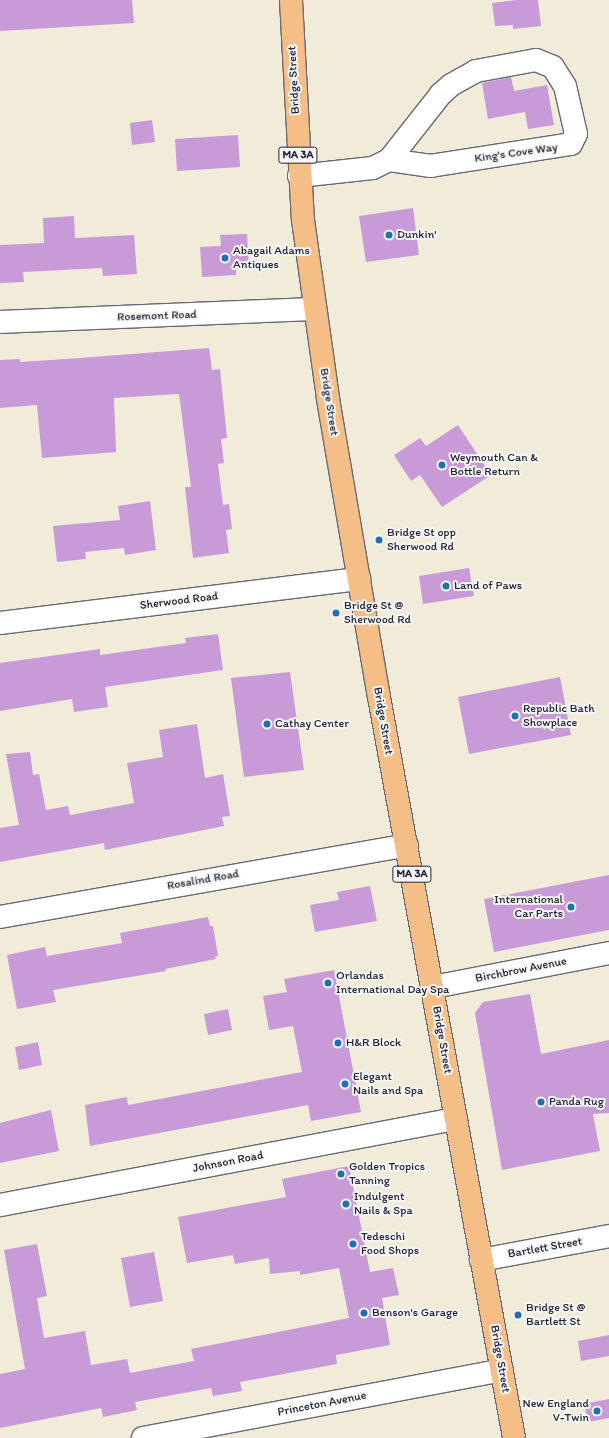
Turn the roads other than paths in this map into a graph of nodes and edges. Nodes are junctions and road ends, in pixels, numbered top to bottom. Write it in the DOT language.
graph roads {
  1 [pos="291,0"];
  2 [pos="389,160"];
  3 [pos="299,176"];
  4 [pos="314,309"];
  5 [pos="0,322"];
  6 [pos="359,579"];
  7 [pos="0,623"];
  8 [pos="406,845"];
  9 [pos="0,917"];
  10 [pos="609,953"];
  11 [pos="433,987"];
  12 [pos="456,1119"];
  13 [pos="0,1205"];
  14 [pos="609,1236"];
  15 [pos="481,1260"];
  16 [pos="502,1370"];
  17 [pos="143,1438"];
  18 [pos="514,1438"];
  1 -- 3 [label="main road, Bridge Street / MA 3A"];
  2 -- 2 [label="street, King's Cove Way"];
  2 -- 3 [label="street, King's Cove Way"];
  3 -- 4 [label="main road, Bridge Street / MA 3A"];
  4 -- 5 [label="street, Rosemont Road"];
  4 -- 6 [label="main road, Bridge Street / MA 3A"];
  6 -- 7 [label="street, Sherwood Road"];
  6 -- 8 [label="main road, Bridge Street / MA 3A"];
  8 -- 9 [label="street, Rosalind Road"];
  8 -- 11 [label="main road, Bridge Street / MA 3A"];
  10 -- 11 [label="street, Birchbrow Avenue"];
  11 -- 12 [label="main road, Bridge Street / MA 3A"];
  12 -- 13 [label="street, Johnson Road"];
  12 -- 15 [label="main road, Bridge Street / MA 3A"];
  14 -- 15 [label="street, Bartlett Street"];
  15 -- 16 [label="main road, Bridge Street / MA 3A"];
  16 -- 17 [label="street, Princeton Avenue"];
  16 -- 18 [label="main road, Bridge Street / MA 3A"];
}
